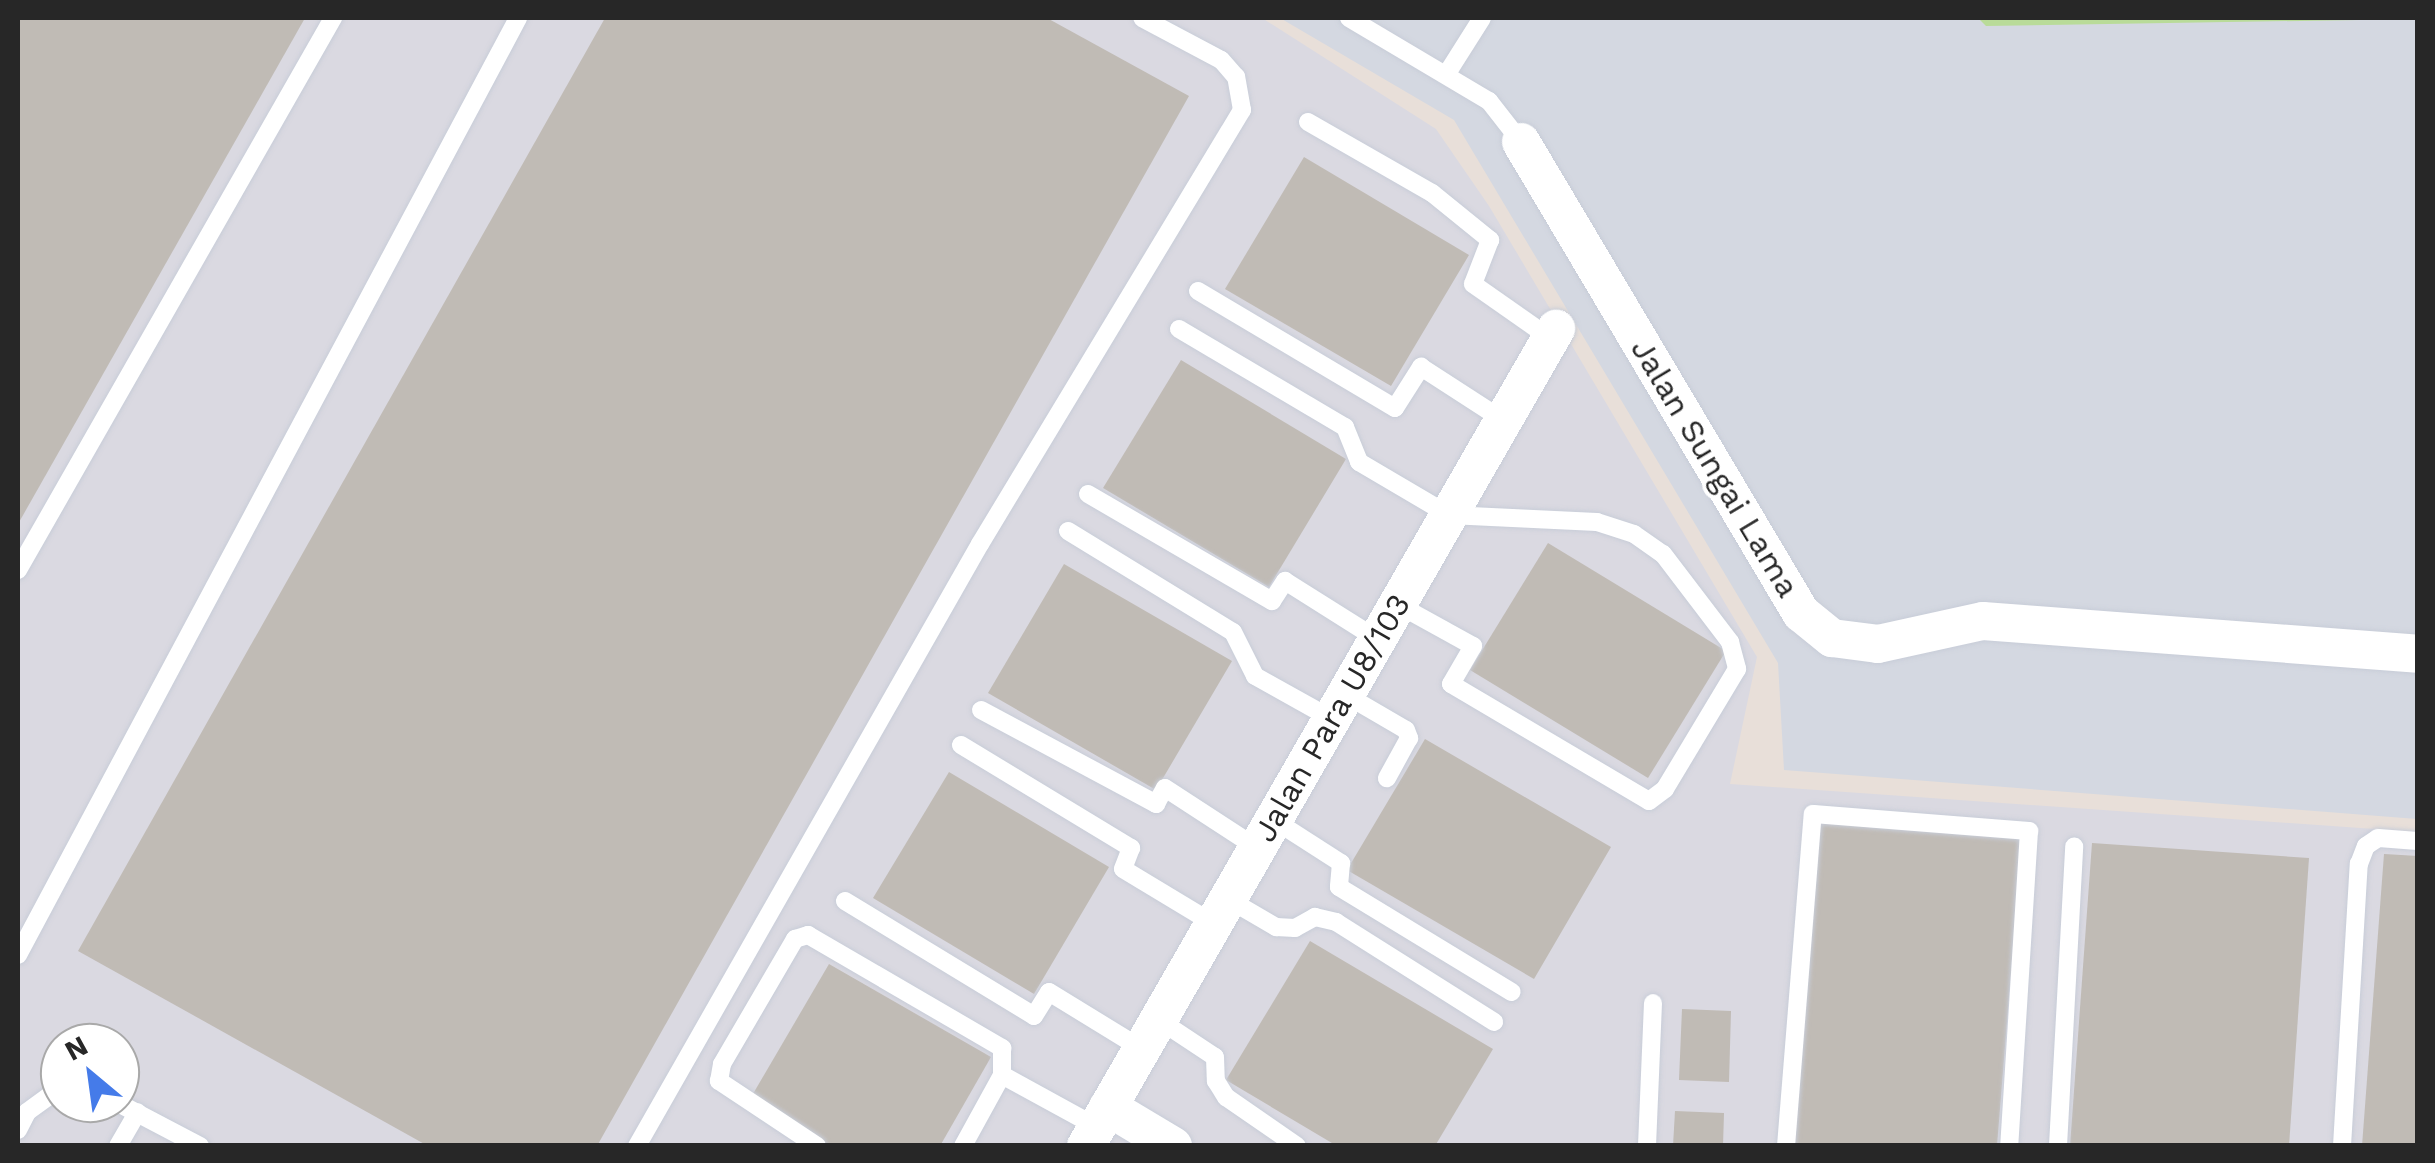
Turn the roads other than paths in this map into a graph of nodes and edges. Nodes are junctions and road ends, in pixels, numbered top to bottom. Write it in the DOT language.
graph roads {
  1 [pos="334,18"];
  2 [pos="518,18"];
  3 [pos="1142,18"];
  4 [pos="1349,18"];
  5 [pos="1482,18"];
  6 [pos="1446,75"];
  7 [pos="1308,122"];
  8 [pos="1521,142"];
  9 [pos="1198,292"];
  10 [pos="1179,329"];
  11 [pos="1553,334"];
  12 [pos="1502,420"];
  13 [pos="1088,494"];
  14 [pos="1450,515"];
  15 [pos="1068,531"];
  16 [pos="18,570"];
  17 [pos="1397,604"];
  18 [pos="1377,639"];
  19 [pos="2418,654"];
  20 [pos="1339,707"];
  21 [pos="981,710"];
  22 [pos="961,746"];
  23 [pos="1387,778"];
  24 [pos="1266,834"];
  25 [pos="2418,841"];
  26 [pos="2074,846"];
  27 [pos="845,901"];
  28 [pos="1221,911"];
  29 [pos="18,956"];
  30 [pos="1512,992"];
  31 [pos="1653,1003"];
  32 [pos="1494,1022"];
  33 [pos="1150,1034"];
  34 [pos="1002,1074"];
  35 [pos="40,1100"];
  36 [pos="140,1113"];
  37 [pos="132,1123"];
  38 [pos="1097,1127"];
  39 [pos="18,1130"];
  40 [pos="118,1146"];
  41 [pos="200,1146"];
  42 [pos="638,1146"];
  43 [pos="817,1146"];
  44 [pos="963,1146"];
  45 [pos="1173,1146"];
  46 [pos="1297,1146"];
  47 [pos="1647,1146"];
  48 [pos="1786,1146"];
  49 [pos="2009,1146"];
  50 [pos="2058,1146"];
  51 [pos="2342,1146"];
  1 -- 16 [label="lane"];
  2 -- 29 [label="lane"];
  3 -- 42 [label="lane"];
  4 -- 6 [label="lane"];
  5 -- 6 [label="lane"];
  6 -- 8 [label="lane"];
  7 -- 11 [label="lane"];
  8 -- 19 [label="street, Jalan Sungai Lama"];
  9 -- 12 [label="lane"];
  10 -- 14 [label="lane"];
  11 -- 12 [label="street, Jalan Para U8/103"];
  12 -- 14 [label="street, Jalan Para U8/103"];
  13 -- 18 [label="lane"];
  14 -- 17 [label="street, Jalan Para U8/103"];
  14 -- 17 [label="lane"];
  15 -- 20 [label="lane"];
  17 -- 18 [label="street, Jalan Para U8/103"];
  18 -- 20 [label="street, Jalan Para U8/103"];
  20 -- 23 [label="lane"];
  20 -- 24 [label="street, Jalan Para U8/103"];
  21 -- 24 [label="lane"];
  22 -- 28 [label="lane"];
  24 -- 28 [label="street, Jalan Para U8/103"];
  24 -- 30 [label="lane"];
  25 -- 51 [label="lane"];
  26 -- 50 [label="lane"];
  27 -- 33 [label="lane"];
  28 -- 32 [label="lane"];
  28 -- 33 [label="street, Jalan Para U8/103"];
  31 -- 47 [label="lane"];
  33 -- 38 [label="street, Jalan Para U8/103"];
  33 -- 46 [label="lane"];
  34 -- 38 [label="lane"];
  34 -- 43 [label="lane"];
  34 -- 44 [label="lane"];
  35 -- 39 [label="lane"];
  36 -- 41 [label="lane"];
  37 -- 40 [label="lane"];
  38 -- 45 [label="street"];
  48 -- 49 [label="lane"];
}
